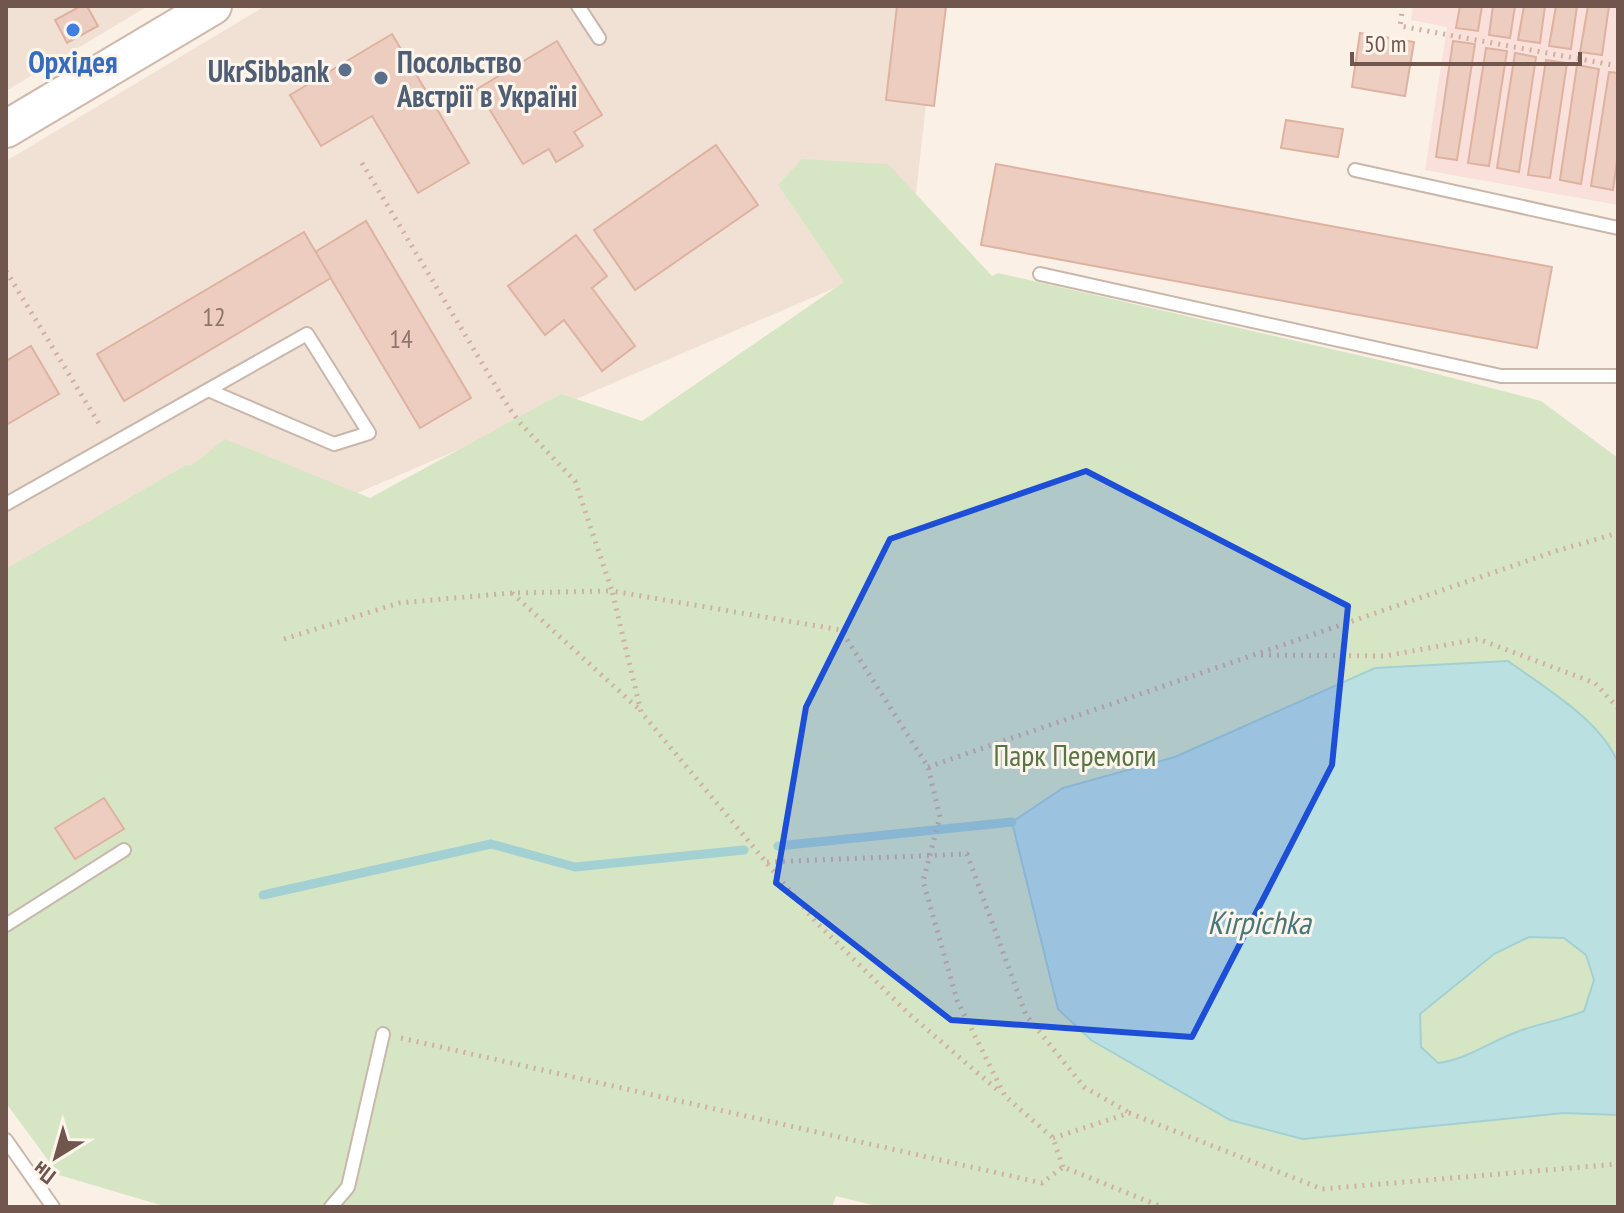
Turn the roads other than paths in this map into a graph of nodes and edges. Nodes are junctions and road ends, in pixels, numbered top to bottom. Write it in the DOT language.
graph roads {
  1 [pos="213,6"];
  2 [pos="578,6"];
  3 [pos="599,38"];
  4 [pos="11,122"];
  5 [pos="1355,170"];
  6 [pos="1618,228"];
  7 [pos="1040,274"];
  8 [pos="1618,376"];
  9 [pos="208,390"];
  10 [pos="6,504"];
  11 [pos="124,850"];
  12 [pos="6,925"];
  13 [pos="383,1034"];
  14 [pos="6,1140"];
  15 [pos="53,1207"];
  16 [pos="331,1207"];
  1 -- 4 [label="main road"];
  2 -- 3 [label="lane"];
  5 -- 6 [label="lane"];
  7 -- 8 [label="lane"];
  9 -- 9 [label="lane"];
  9 -- 10 [label="lane"];
  11 -- 12 [label="lane"];
  13 -- 16 [label="lane"];
  14 -- 15 [label="lane"];
}
